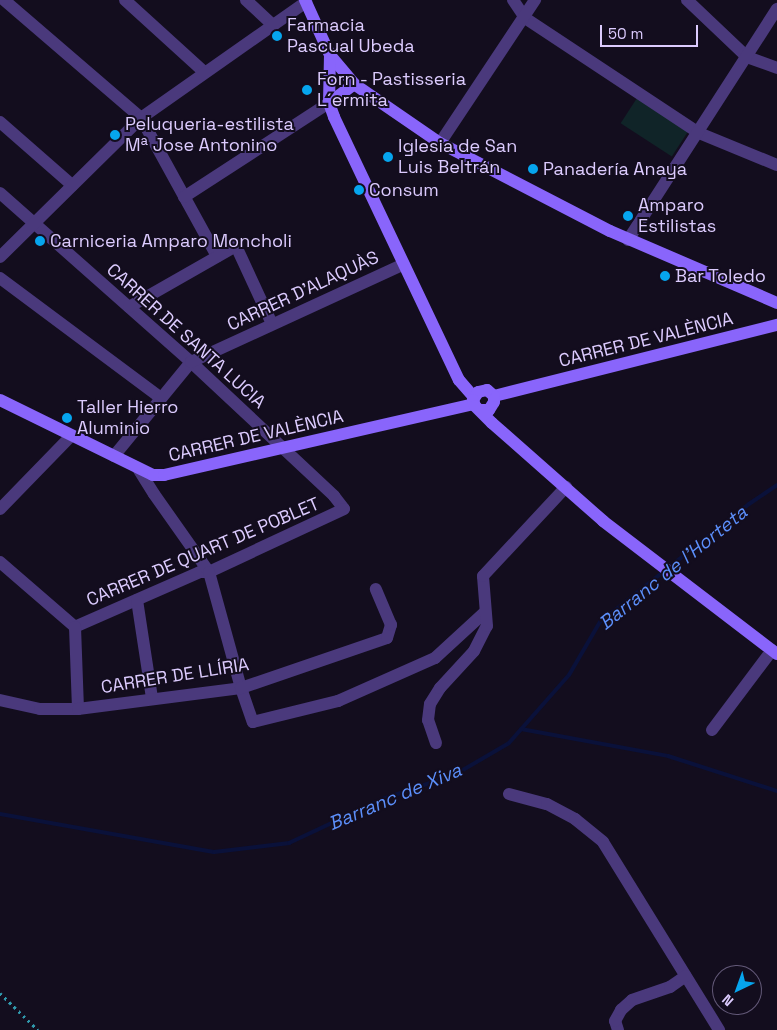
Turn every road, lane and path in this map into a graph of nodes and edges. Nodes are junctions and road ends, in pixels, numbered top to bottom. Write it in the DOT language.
graph roads {
  1 [pos="4,0"];
  2 [pos="125,0"];
  3 [pos="246,0"];
  4 [pos="513,0"];
  5 [pos="535,0"];
  6 [pos="687,0"];
  7 [pos="305,1"];
  8 [pos="777,9"];
  9 [pos="525,18"];
  10 [pos="272,24"];
  11 [pos="330,55"];
  12 [pos="747,57"];
  13 [pos="777,68"];
  14 [pos="204,72"];
  15 [pos="354,84"];
  16 [pos="329,103"];
  17 [pos="141,118"];
  18 [pos="0,122"];
  19 [pos="699,133"];
  20 [pos="440,142"];
  21 [pos="777,165"];
  22 [pos="72,185"];
  23 [pos="0,193"];
  24 [pos="184,197"];
  25 [pos="34,223"];
  26 [pos="628,240"];
  27 [pos="0,256"];
  28 [pos="217,256"];
  29 [pos="404,264"];
  30 [pos="0,278"];
  31 [pos="777,303"];
  32 [pos="130,307"];
  33 [pos="272,324"];
  34 [pos="777,325"];
  35 [pos="191,362"];
  36 [pos="161,398"];
  37 [pos="0,400"];
  38 [pos="476,404"];
  39 [pos="71,436"];
  40 [pos="282,447"];
  41 [pos="114,456"];
  42 [pos="139,470"];
  43 [pos="566,487"];
  44 [pos="0,509"];
  45 [pos="344,510"];
  46 [pos="0,562"];
  47 [pos="209,572"];
  48 [pos="376,589"];
  49 [pos="137,600"];
  50 [pos="485,612"];
  51 [pos="75,627"];
  52 [pos="775,652"];
  53 [pos="241,688"];
  54 [pos="152,698"];
  55 [pos="0,700"];
  56 [pos="78,709"];
  57 [pos="712,730"];
  58 [pos="436,743"];
  59 [pos="509,794"];
  60 [pos="686,976"];
  61 [pos="0,993"];
  62 [pos="38,1030"];
  63 [pos="618,1030"];
  64 [pos="719,1030"];
  1 -- 17 [label="street"];
  2 -- 14 [label="street"];
  3 -- 10 [label="street"];
  4 -- 9 [label="street"];
  5 -- 9 [label="street"];
  6 -- 12 [label="street"];
  7 -- 10 [label="street"];
  7 -- 11 [label="street"];
  8 -- 12 [label="street"];
  9 -- 19 [label="street"];
  9 -- 20 [label="street"];
  10 -- 14 [label="street"];
  11 -- 15 [label="street"];
  11 -- 16 [label="street"];
  12 -- 13 [label="street"];
  12 -- 19 [label="street"];
  14 -- 17 [label="street"];
  15 -- 16 [label="street"];
  15 -- 20 [label="street"];
  16 -- 24 [label="street"];
  16 -- 29 [label="street"];
  17 -- 22 [label="street"];
  17 -- 24 [label="street"];
  18 -- 22 [label="street"];
  19 -- 21 [label="street"];
  19 -- 26 [label="street"];
  20 -- 26 [label="street"];
  22 -- 25 [label="street"];
  23 -- 25 [label="street, CARRER DE SANTA LUCIA"];
  24 -- 28 [label="street"];
  25 -- 27 [label="street"];
  25 -- 32 [label="street, CARRER DE SANTA LUCIA"];
  26 -- 31 [label="street"];
  28 -- 32 [label="street"];
  28 -- 33 [label="street"];
  29 -- 33 [label="street, CARRER D'ALAQUÀS"];
  29 -- 38 [label="street"];
  30 -- 36 [label="street"];
  32 -- 35 [label="street, CARRER DE SANTA LUCIA"];
  33 -- 35 [label="street, CARRER D'ALAQUÀS"];
  34 -- 38 [label="street, CARRER DE VALÈNCIA"];
  35 -- 36 [label="street, CARRER D'ALAQUÀS"];
  35 -- 40 [label="street, CARRER DE SANTA LUCIA"];
  36 -- 41 [label="street, CARRER D'ALAQUÀS"];
  37 -- 39 [label="street, CARRER DE VALÈNCIA"];
  38 -- 40 [label="street, CARRER DE VALÈNCIA"];
  38 -- 43 [label="street"];
  39 -- 41 [label="street, CARRER DE VALÈNCIA"];
  39 -- 44 [label="street"];
  40 -- 42 [label="street, CARRER DE VALÈNCIA"];
  40 -- 45 [label="street, CARRER DE SANTA LUCIA"];
  41 -- 42 [label="street, CARRER DE VALÈNCIA"];
  42 -- 47 [label="street"];
  43 -- 50 [label="street"];
  43 -- 52 [label="street"];
  45 -- 47 [label="street, CARRER DE QUART DE POBLET"];
  46 -- 51 [label="street"];
  47 -- 49 [label="street, CARRER DE QUART DE POBLET"];
  47 -- 53 [label="street"];
  48 -- 53 [label="street, CARRER DE LLÍRIA"];
  49 -- 51 [label="street, CARRER DE QUART DE POBLET"];
  49 -- 54 [label="street"];
  50 -- 53 [label="street"];
  50 -- 58 [label="street"];
  51 -- 56 [label="street"];
  52 -- 57 [label="street"];
  53 -- 54 [label="street, CARRER DE LLÍRIA"];
  54 -- 56 [label="street, CARRER DE LLÍRIA"];
  55 -- 56 [label="street, CARRER DE LLÍRIA"];
  59 -- 60 [label="street"];
  60 -- 63 [label="street"];
  60 -- 64 [label="street"];
  61 -- 62 [label="path"];
}
